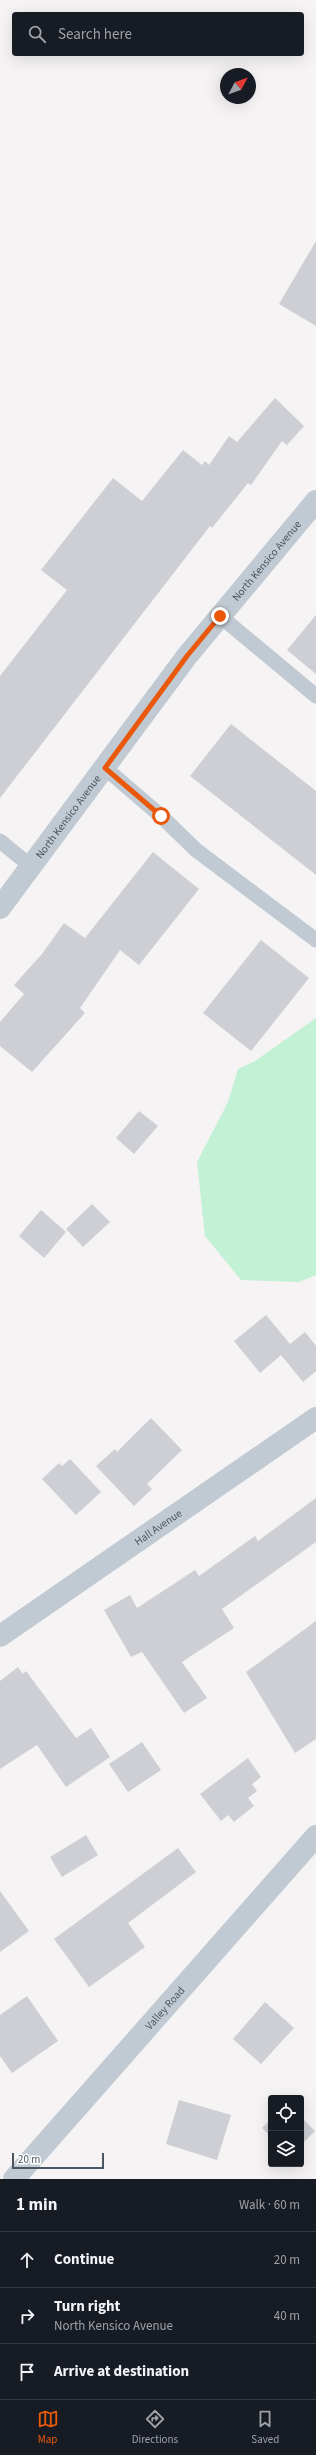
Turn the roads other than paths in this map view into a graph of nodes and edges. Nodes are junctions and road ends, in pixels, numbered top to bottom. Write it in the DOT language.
graph roads {
  1 [pos="316,501"];
  2 [pos="220,616"];
  3 [pos="316,696"];
  4 [pos="105,768"];
  5 [pos="0,841"];
  6 [pos="32,867"];
  7 [pos="0,908"];
  8 [pos="316,940"];
  9 [pos="316,1418"];
  10 [pos="0,1636"];
  11 [pos="316,1836"];
  12 [pos="14,2179"];
  1 -- 2 [label="street, North Kensico Avenue"];
  2 -- 3 [label="lane"];
  2 -- 4 [label="street, North Kensico Avenue"];
  4 -- 6 [label="street, North Kensico Avenue"];
  4 -- 8 [label="lane"];
  5 -- 6 [label="lane"];
  6 -- 7 [label="street, North Kensico Avenue"];
  9 -- 10 [label="street, Hall Avenue"];
  11 -- 12 [label="street, Valley Road"];
}
